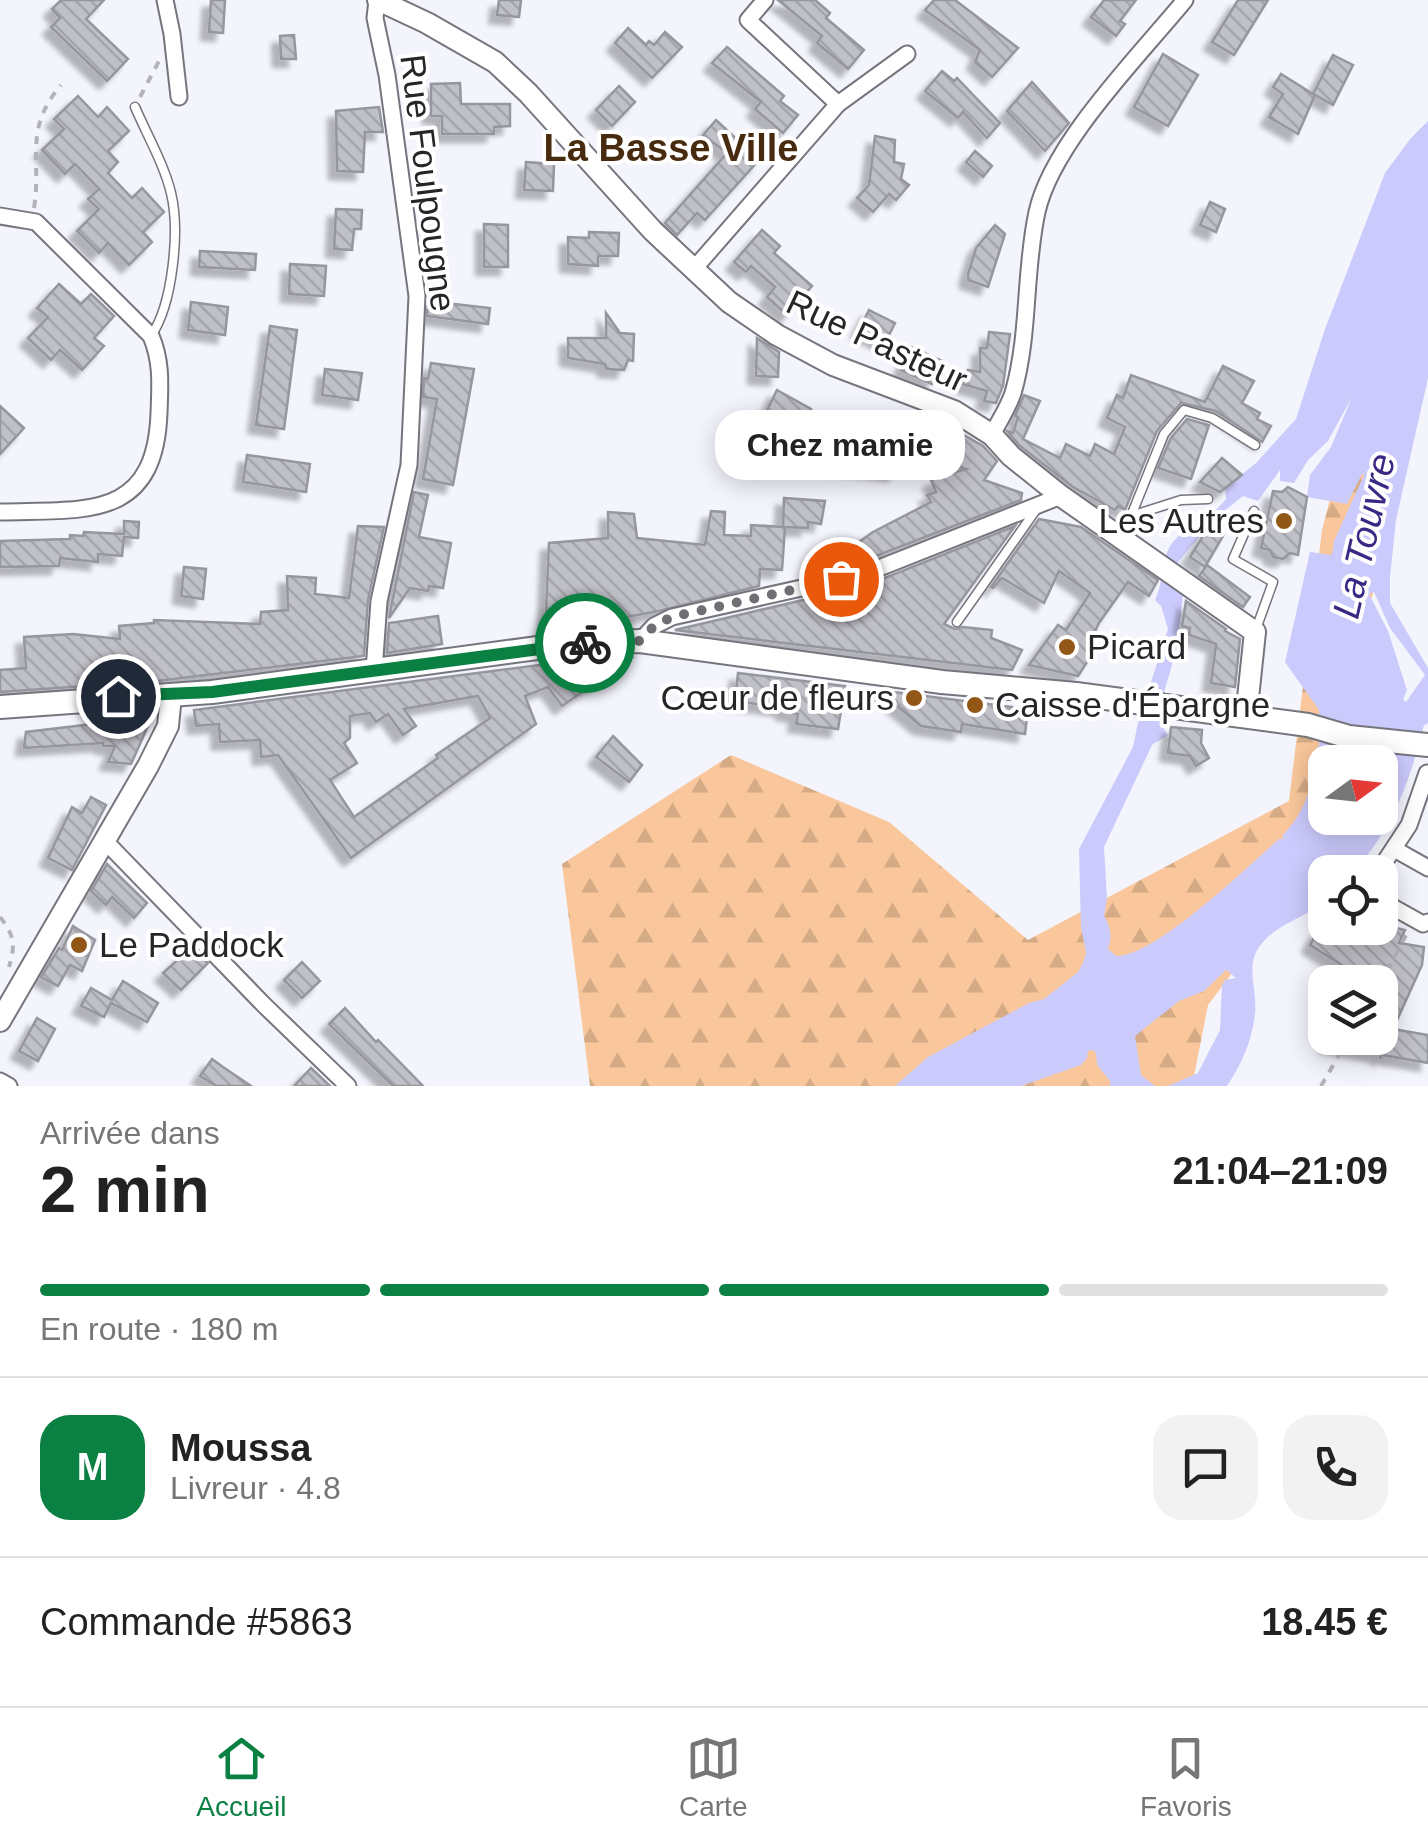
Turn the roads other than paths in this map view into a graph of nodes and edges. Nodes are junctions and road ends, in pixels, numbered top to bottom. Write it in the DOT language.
graph roads {
  1 [pos="165,0"];
  2 [pos="378,0"];
  3 [pos="765,0"];
  4 [pos="1185,0"];
  5 [pos="907,54"];
  6 [pos="179,97"];
  7 [pos="838,104"];
  8 [pos="135,107"];
  9 [pos="0,216"];
  10 [pos="693,270"];
  11 [pos="151,336"];
  12 [pos="992,434"];
  13 [pos="1255,446"];
  14 [pos="1061,496"];
  15 [pos="1208,499"];
  16 [pos="1039,506"];
  17 [pos="1254,511"];
  18 [pos="0,512"];
  19 [pos="1131,516"];
  20 [pos="1122,538"];
  21 [pos="957,622"];
  22 [pos="1255,632"];
  23 [pos="640,641"];
  24 [pos="374,671"];
  25 [pos="171,695"];
  26 [pos="0,707"];
  27 [pos="1246,716"];
  28 [pos="0,720"];
  29 [pos="1308,725"];
  30 [pos="1428,730"];
  31 [pos="1428,745"];
  32 [pos="1428,773"];
  33 [pos="106,842"];
  34 [pos="1396,850"];
  35 [pos="1392,855"];
  36 [pos="1428,868"];
  37 [pos="1398,909"];
  38 [pos="1421,921"];
  39 [pos="0,1020"];
  40 [pos="0,1081"];
  41 [pos="9,1086"];
  42 [pos="348,1086"];
  1 -- 6 [label="street"];
  2 -- 10 [label="street, Rue Pasteur"];
  2 -- 24 [label="street, Rue Foulpougne"];
  3 -- 7 [label="street"];
  4 -- 12 [label="street"];
  5 -- 7 [label="street"];
  7 -- 10 [label="street"];
  8 -- 11 [label="lane"];
  9 -- 11 [label="street"];
  10 -- 12 [label="street, Rue Pasteur"];
  11 -- 18 [label="street"];
  12 -- 14 [label="street, Rue Pasteur"];
  13 -- 19 [label="lane"];
  14 -- 16 [label="street"];
  14 -- 20 [label="street, Rue Pasteur"];
  15 -- 19 [label="lane"];
  16 -- 21 [label="lane"];
  16 -- 23 [label="street"];
  17 -- 22 [label="lane"];
  19 -- 20 [label="lane"];
  20 -- 22 [label="street, Rue Pasteur"];
  22 -- 27 [label="street"];
  23 -- 24 [label="main road"];
  23 -- 27 [label="main road"];
  24 -- 25 [label="main road"];
  25 -- 26 [label="main road"];
  25 -- 28 [label="main road"];
  25 -- 33 [label="street"];
  27 -- 29 [label="main road"];
  29 -- 30 [label="main road"];
  29 -- 31 [label="main road"];
  32 -- 34 [label="street"];
  33 -- 39 [label="street"];
  33 -- 42 [label="street"];
  34 -- 35 [label="street"];
  34 -- 36 [label="street"];
  37 -- 38 [label="street"];
  40 -- 41 [label="street"];
}
